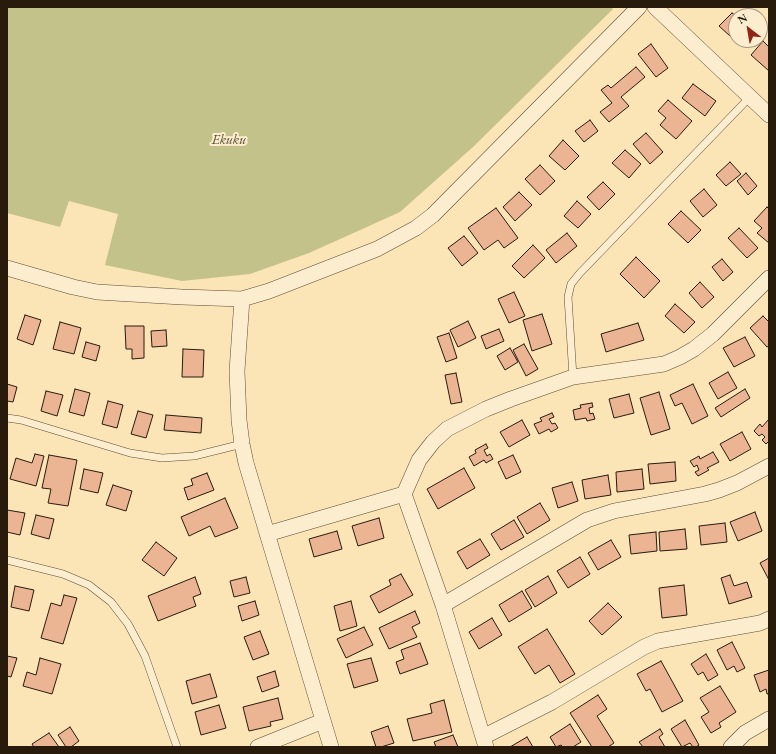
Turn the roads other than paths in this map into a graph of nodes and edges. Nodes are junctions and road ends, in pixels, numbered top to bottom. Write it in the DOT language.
graph roads {
  1 [pos="639,7"];
  2 [pos="656,7"];
  3 [pos="750,97"];
  4 [pos="769,115"];
  5 [pos="7,268"];
  6 [pos="769,278"];
  7 [pos="242,299"];
  8 [pos="572,377"];
  9 [pos="7,418"];
  10 [pos="242,444"];
  11 [pos="769,466"];
  12 [pos="404,494"];
  13 [pos="267,534"];
  14 [pos="7,560"];
  15 [pos="443,605"];
  16 [pos="769,619"];
  17 [pos="769,719"];
  18 [pos="323,721"];
  19 [pos="485,742"];
  20 [pos="177,747"];
  21 [pos="258,747"];
  22 [pos="331,747"];
  23 [pos="731,747"];
  1 -- 7 [label="street"];
  2 -- 3 [label="street"];
  3 -- 4 [label="street"];
  3 -- 8 [label="lane"];
  5 -- 7 [label="street"];
  6 -- 8 [label="street"];
  7 -- 10 [label="street"];
  8 -- 12 [label="street"];
  9 -- 10 [label="lane"];
  10 -- 13 [label="street"];
  11 -- 15 [label="street"];
  12 -- 13 [label="street"];
  12 -- 15 [label="street"];
  13 -- 18 [label="street"];
  14 -- 20 [label="lane"];
  15 -- 19 [label="street"];
  16 -- 19 [label="street"];
  17 -- 23 [label="street"];
  18 -- 21 [label="street"];
  18 -- 22 [label="street"];
}
